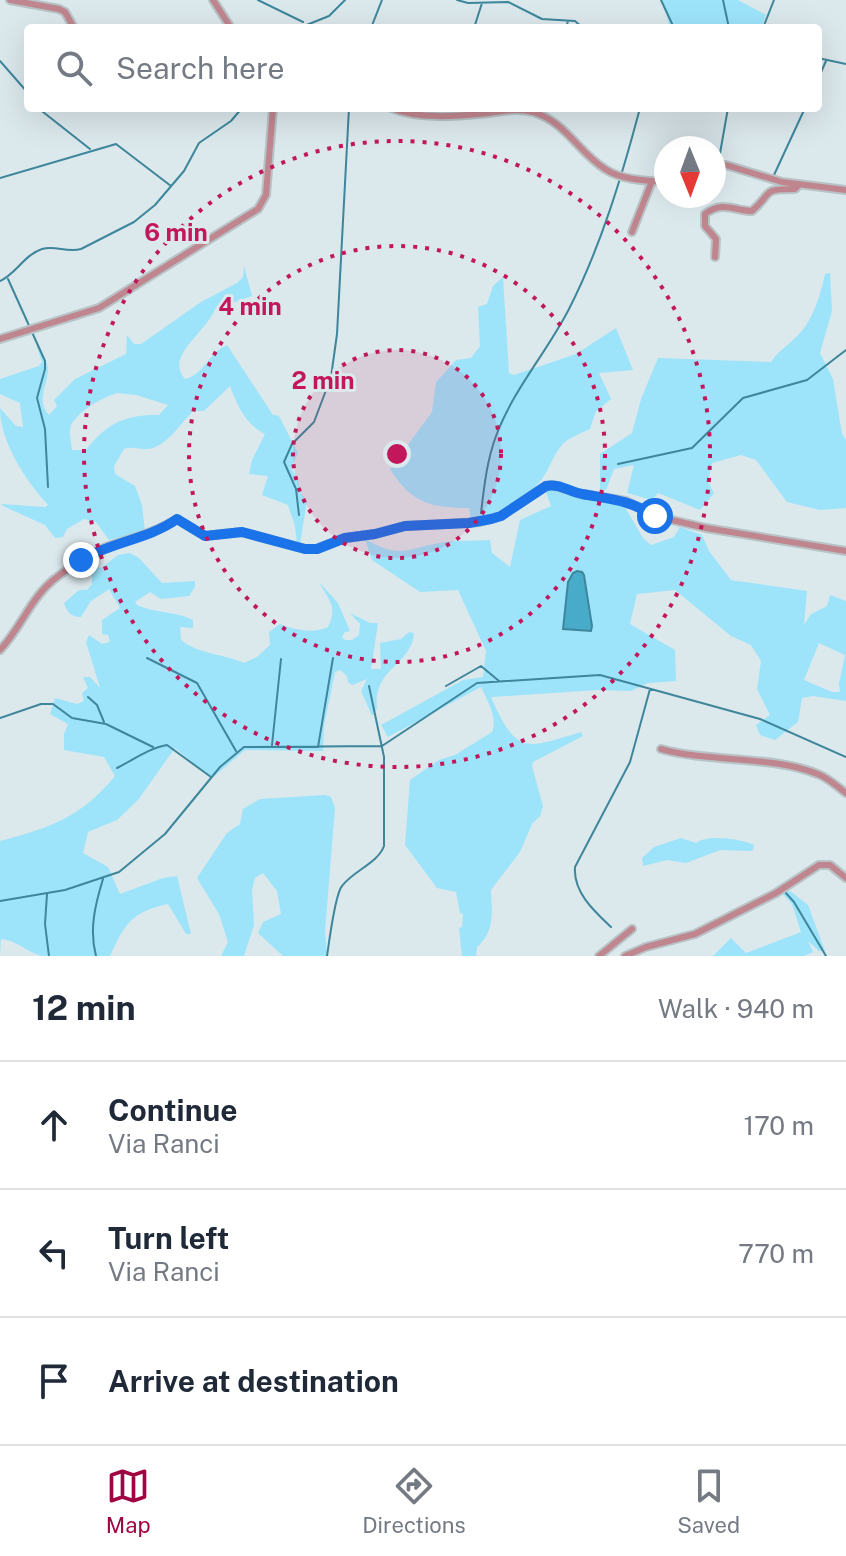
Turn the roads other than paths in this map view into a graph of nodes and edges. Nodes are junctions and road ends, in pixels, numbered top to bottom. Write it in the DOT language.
graph roads {
  1 [pos="10,0"];
  2 [pos="213,0"];
  3 [pos="72,24"];
  4 [pos="228,24"];
  5 [pos="272,112"];
  6 [pos="405,112"];
  7 [pos="497,112"];
  8 [pos="533,112"];
  9 [pos="726,165"];
  10 [pos="652,181"];
  11 [pos="799,185"];
  12 [pos="846,190"];
  13 [pos="632,232"];
  14 [pos="715,257"];
  15 [pos="0,339"];
  16 [pos="846,551"];
  17 [pos="0,650"];
  18 [pos="661,749"];
  19 [pos="846,793"];
  20 [pos="846,878"];
  21 [pos="632,929"];
  22 [pos="631,953"];
  23 [pos="599,956"];
  1 -- 3 [label="street"];
  2 -- 4 [label="street"];
  5 -- 15 [label="street"];
  6 -- 7 [label="street"];
  8 -- 10 [label="street"];
  9 -- 11 [label="street"];
  10 -- 13 [label="street"];
  11 -- 12 [label="street"];
  11 -- 14 [label="street"];
  16 -- 17 [label="street"];
  18 -- 19 [label="street"];
  20 -- 22 [label="street"];
  21 -- 23 [label="street"];
}
